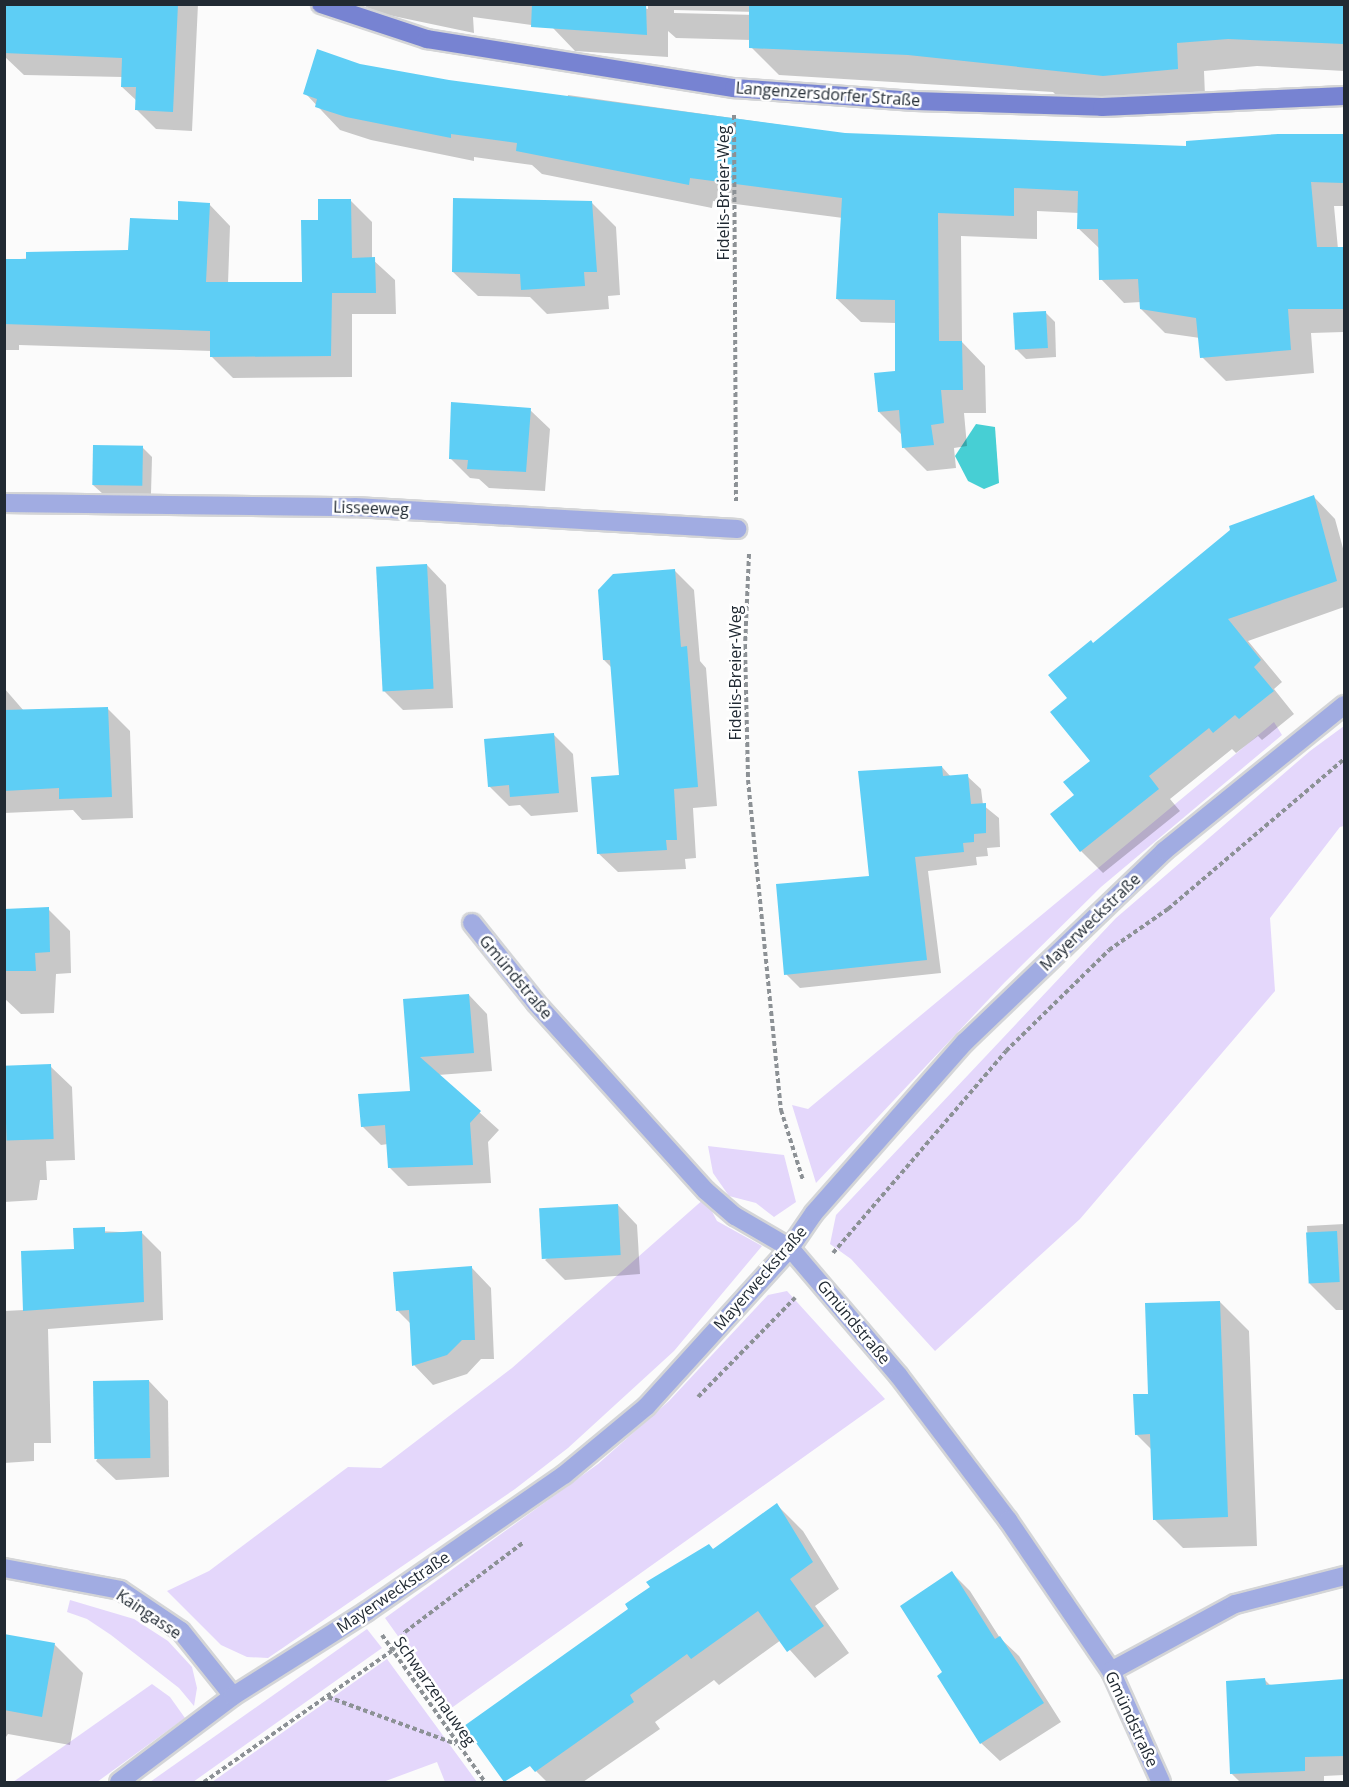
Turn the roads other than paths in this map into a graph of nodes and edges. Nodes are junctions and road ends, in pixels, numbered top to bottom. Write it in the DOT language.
graph roads {
  1 [pos="321,4"];
  2 [pos="1344,96"];
  3 [pos="4,503"];
  4 [pos="737,529"];
  5 [pos="1344,705"];
  6 [pos="472,923"];
  7 [pos="790,1248"];
  8 [pos="4,1568"];
  9 [pos="1344,1576"];
  10 [pos="1111,1671"];
  11 [pos="233,1696"];
  12 [pos="118,1782"];
  13 [pos="1161,1782"];
  1 -- 2 [label="main road, Langenzersdorfer Straße"];
  3 -- 4 [label="street, Lisseeweg"];
  5 -- 7 [label="street, Mayerweckstraße"];
  6 -- 7 [label="street, Gmündstraße"];
  7 -- 10 [label="street, Gmündstraße"];
  7 -- 11 [label="street, Mayerweckstraße"];
  8 -- 11 [label="street, Kaingasse"];
  9 -- 10 [label="street"];
  10 -- 13 [label="street, Gmündstraße"];
  11 -- 12 [label="street, Mayerweckstraße"];
}
